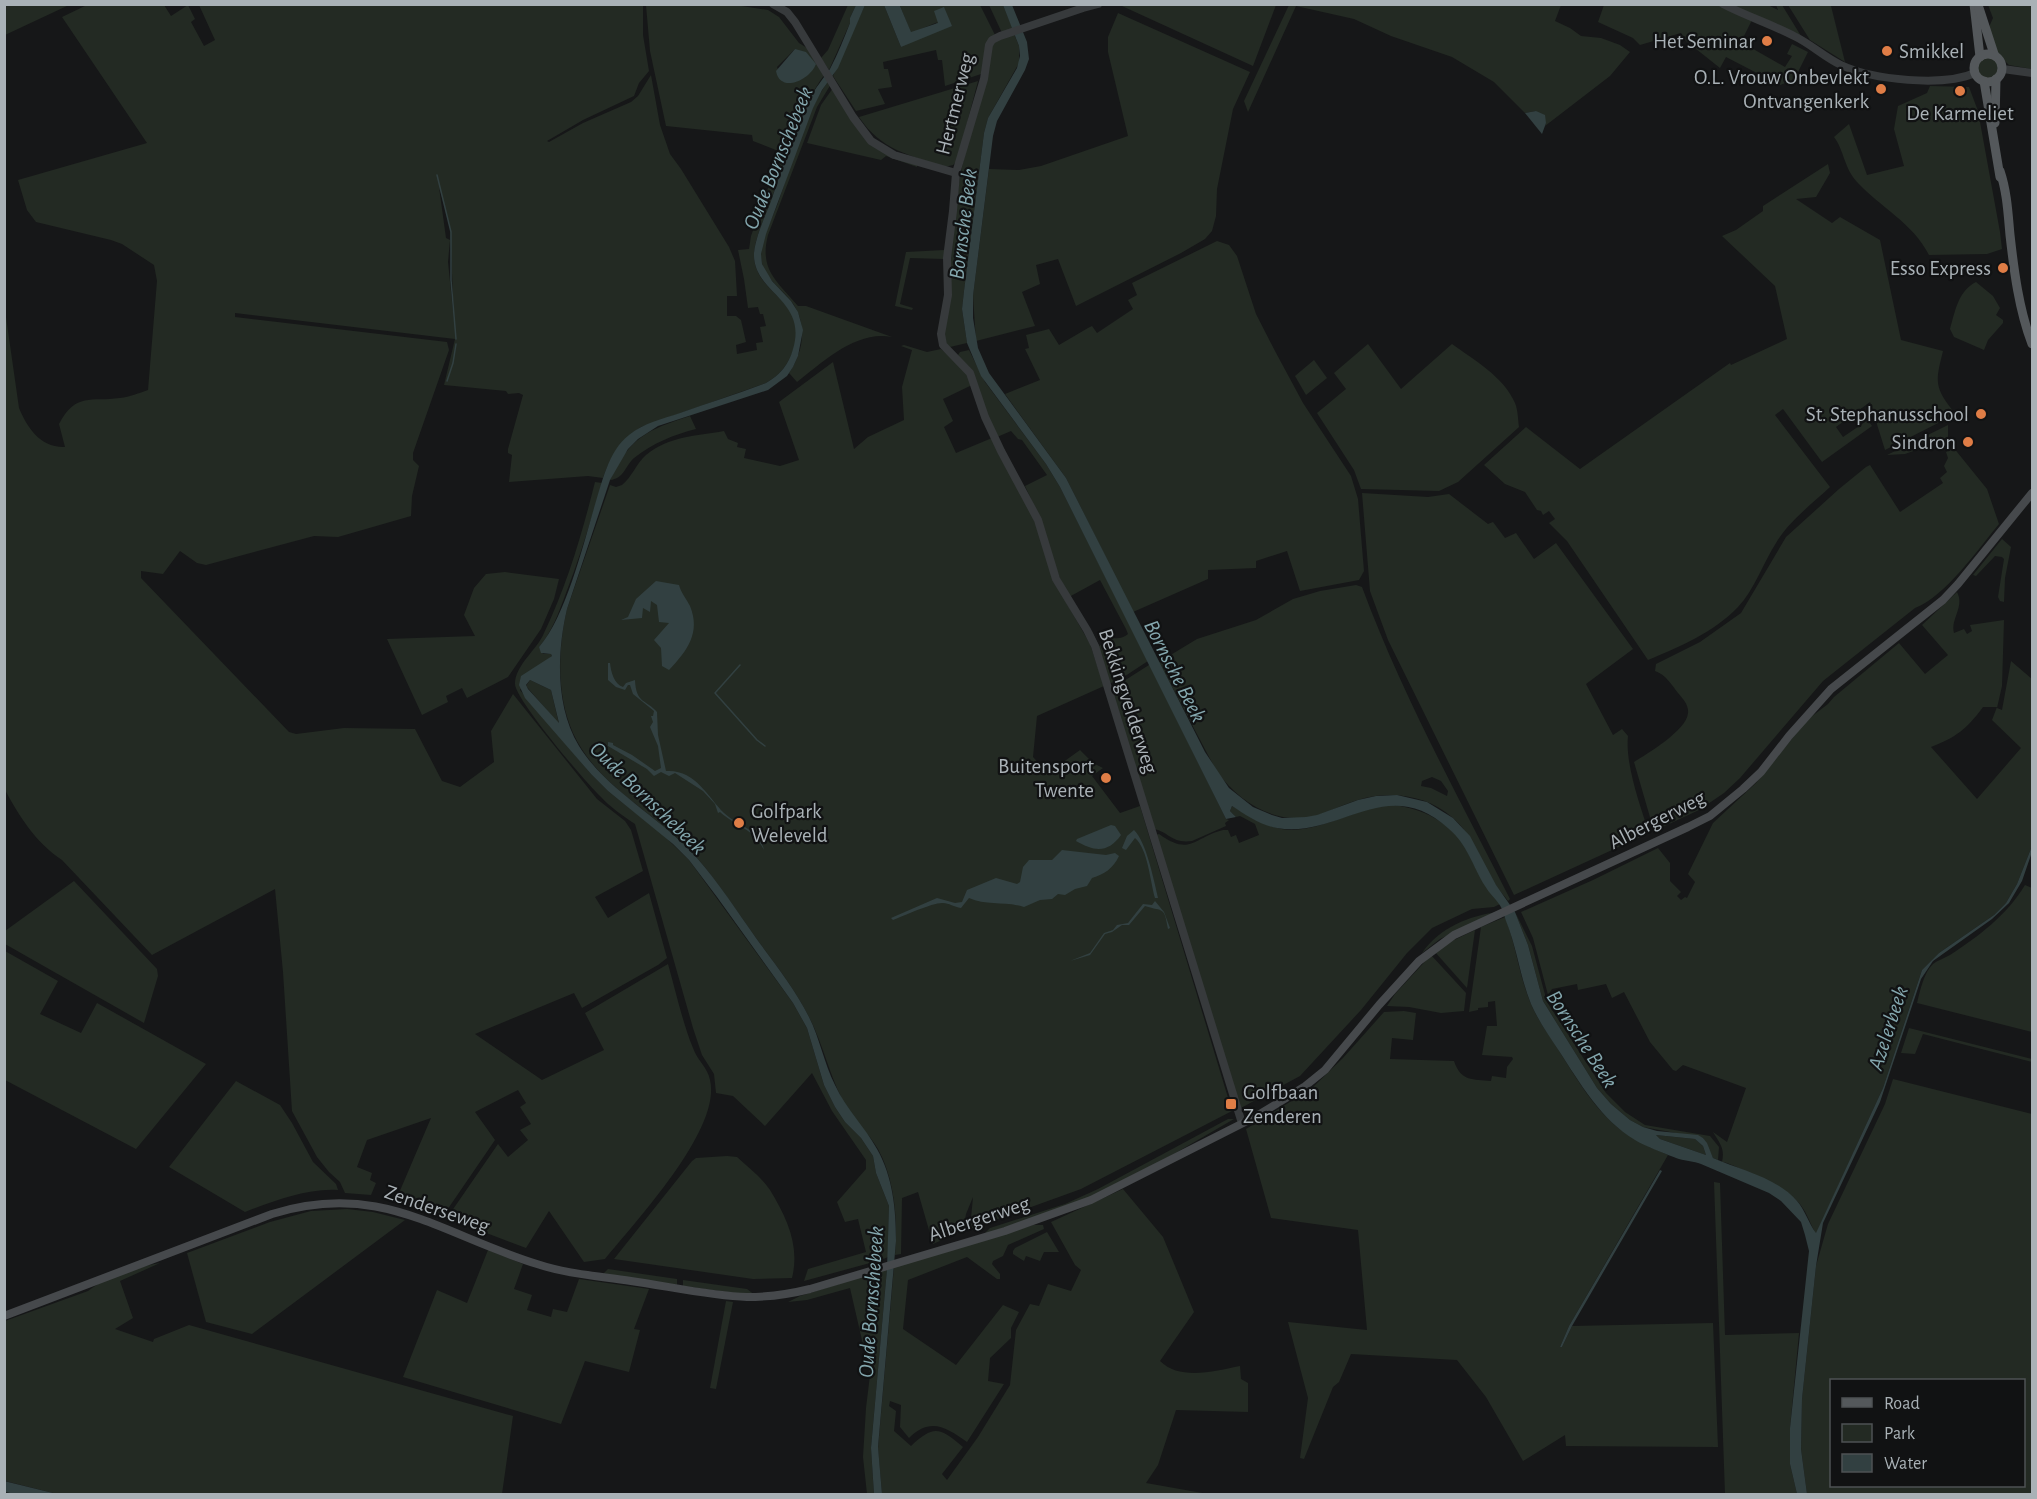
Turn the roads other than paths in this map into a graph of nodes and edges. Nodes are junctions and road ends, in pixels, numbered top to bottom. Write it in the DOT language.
graph roads {
  1 [pos="773,4"];
  2 [pos="1098,4"];
  3 [pos="1723,4"];
  4 [pos="1976,4"];
  5 [pos="1994,54"];
  6 [pos="1980,57"];
  7 [pos="2003,69"];
  8 [pos="1975,73"];
  9 [pos="2032,73"];
  10 [pos="1996,79"];
  11 [pos="1984,81"];
  12 [pos="1994,135"];
  13 [pos="956,173"];
  14 [pos="2032,344"];
  15 [pos="2032,493"];
  16 [pos="1284,1099"];
  17 [pos="1241,1120"];
  18 [pos="1194,1147"];
  19 [pos="764,1296"];
  20 [pos="4,1316"];
  1 -- 13 [label="street, Hertmerweg"];
  2 -- 13 [label="street, Hertmerweg"];
  3 -- 8 [label="street"];
  4 -- 5 [label="main road"];
  4 -- 6 [label="main road"];
  5 -- 6 [label="main road"];
  5 -- 7 [label="main road"];
  6 -- 8 [label="main road"];
  7 -- 9 [label="street"];
  7 -- 10 [label="main road"];
  8 -- 11 [label="main road"];
  10 -- 11 [label="main road"];
  10 -- 12 [label="main road"];
  11 -- 12 [label="main road"];
  12 -- 14 [label="main road"];
  13 -- 17 [label="street, Bekkingvelderweg"];
  15 -- 16 [label="main road, Albergerweg"];
  16 -- 17 [label="main road, Albergerweg"];
  16 -- 18 [label="main road, Albergerweg"];
  17 -- 18 [label="main road, Albergerweg"];
  18 -- 19 [label="main road, Albergerweg"];
  19 -- 20 [label="main road, Zenderseweg"];
}
